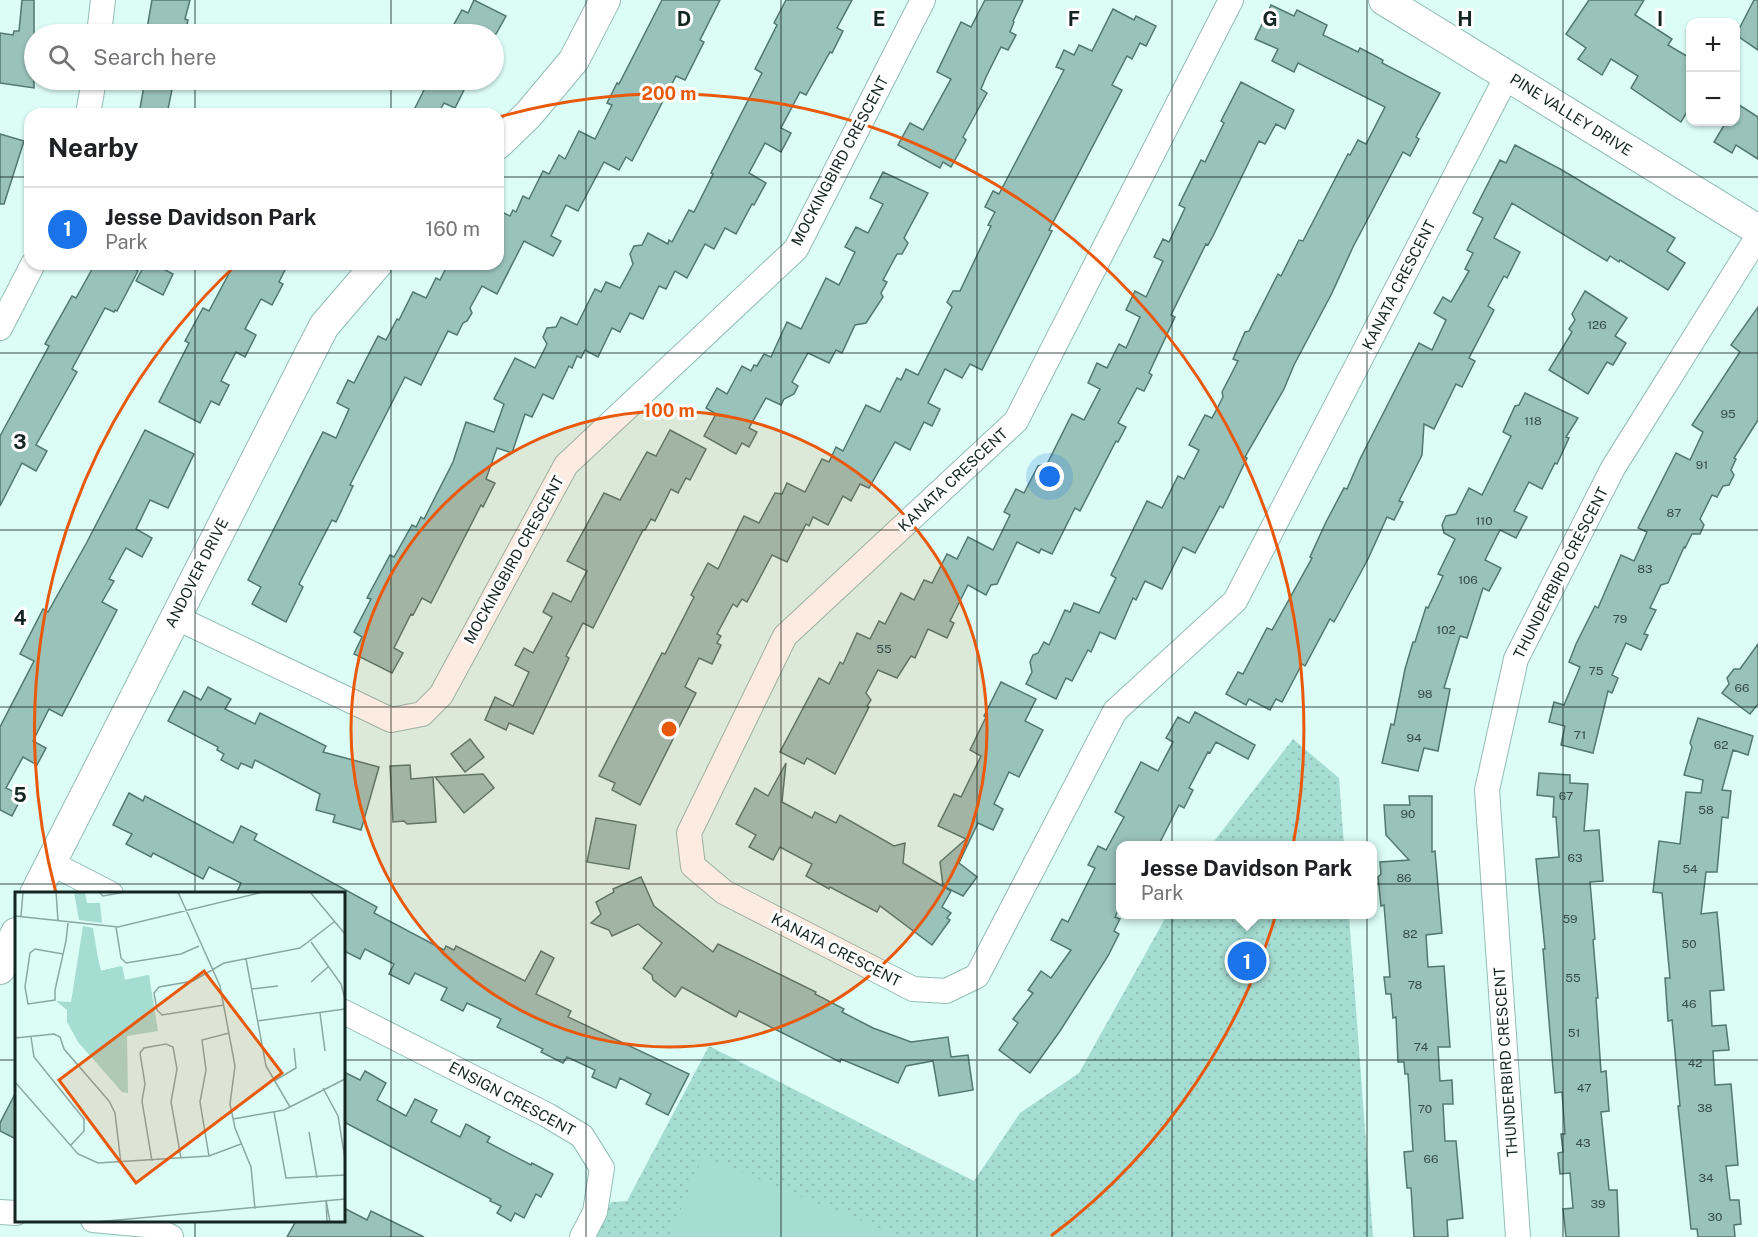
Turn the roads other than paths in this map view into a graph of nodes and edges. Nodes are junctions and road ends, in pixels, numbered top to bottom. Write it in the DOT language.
graph roads {
  1 [pos="103,0"];
  2 [pos="605,0"];
  3 [pos="923,0"];
  4 [pos="1231,0"];
  5 [pos="1384,0"];
  6 [pos="100,24"];
  7 [pos="1507,76"];
  8 [pos="92,90"];
  9 [pos="89,108"];
  10 [pos="504,138"];
  11 [pos="1758,230"];
  12 [pos="1758,236"];
  13 [pos="30,270"];
  14 [pos="371,270"];
  15 [pos="0,328"];
  16 [pos="175,617"];
  17 [pos="49,862"];
  18 [pos="36,892"];
  19 [pos="107,892"];
  20 [pos="15,935"];
  21 [pos="0,969"];
  22 [pos="345,1013"];
  23 [pos="0,1212"];
  24 [pos="15,1214"];
  25 [pos="104,1222"];
  26 [pos="171,1237"];
  27 [pos="582,1237"];
  28 [pos="1518,1237"];
  1 -- 6 [label="street"];
  2 -- 10 [label="street"];
  3 -- 16 [label="street, MOCKINGBIRD CRESCENT"];
  4 -- 7 [label="street, KANATA CRESCENT"];
  5 -- 7 [label="street, PINE VALLEY DRIVE"];
  7 -- 11 [label="street, PINE VALLEY DRIVE"];
  8 -- 9 [label="street"];
  12 -- 28 [label="street, THUNDERBIRD CRESCENT"];
  13 -- 15 [label="street"];
  14 -- 16 [label="street, ANDOVER DRIVE"];
  16 -- 17 [label="street, ANDOVER DRIVE"];
  17 -- 18 [label="street, ANDOVER DRIVE"];
  17 -- 19 [label="street"];
  20 -- 21 [label="street"];
  22 -- 27 [label="street, ENSIGN CRESCENT"];
  23 -- 24 [label="street"];
  25 -- 26 [label="street"];
}
